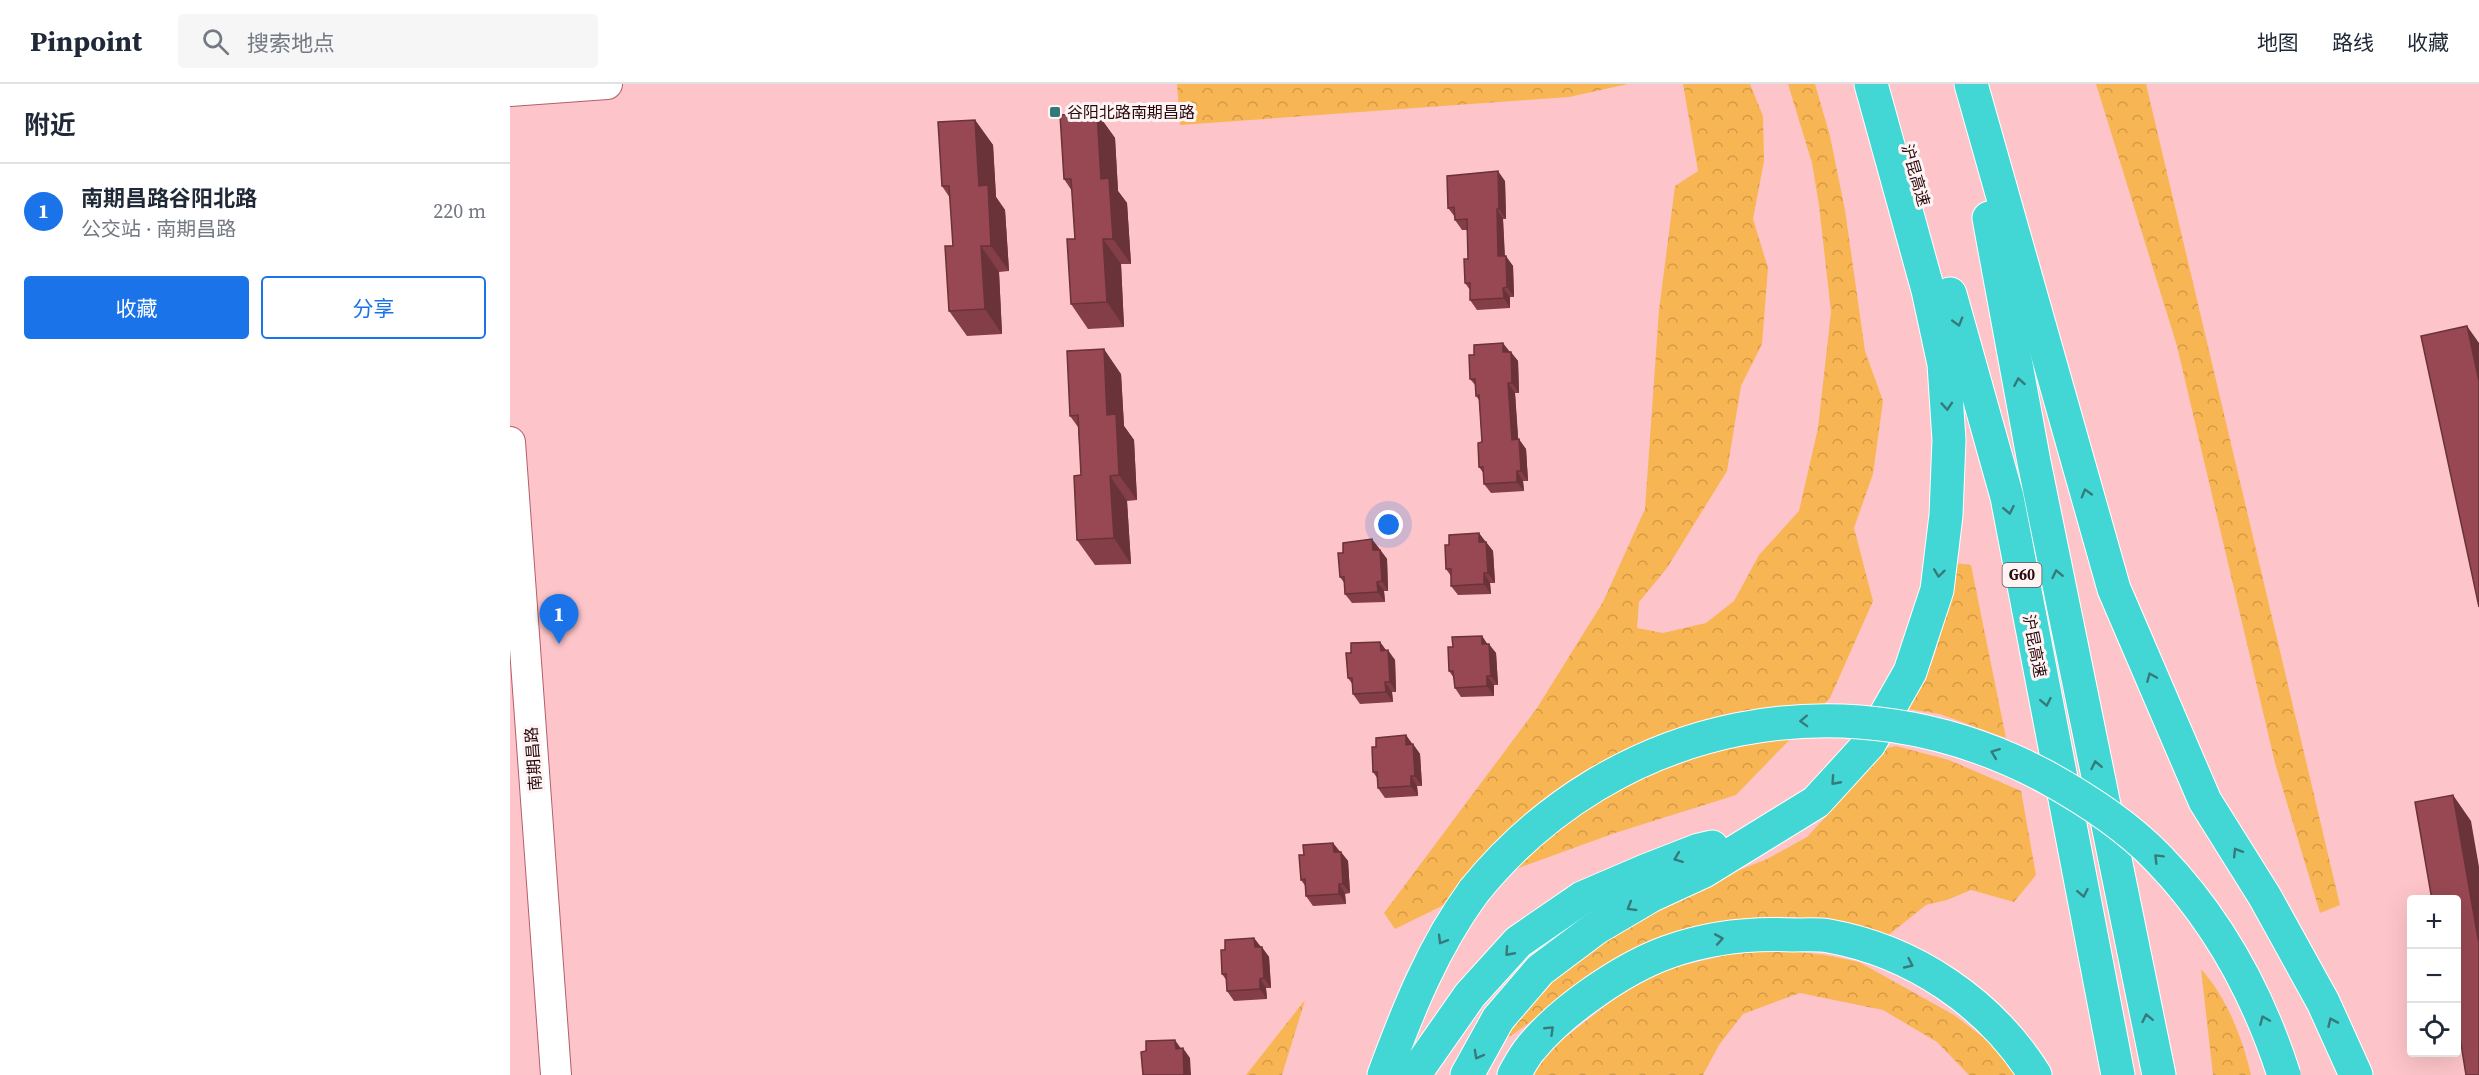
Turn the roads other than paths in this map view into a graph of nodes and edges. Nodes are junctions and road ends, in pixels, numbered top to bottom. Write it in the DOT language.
graph roads {
  1 [pos="608,84"];
  2 [pos="1870,84"];
  3 [pos="1891,84"];
  4 [pos="1964,84"];
  5 [pos="1971,84"];
  6 [pos="510,92"];
  7 [pos="510,442"];
  8 [pos="1755,839"];
  9 [pos="556,1075"];
  10 [pos="1384,1075"];
  11 [pos="1414,1075"];
  12 [pos="1467,1075"];
  13 [pos="1514,1075"];
  14 [pos="2035,1075"];
  15 [pos="2118,1075"];
  16 [pos="2158,1075"];
  17 [pos="2284,1075"];
  18 [pos="2356,1075"];
  1 -- 6 [label="main road"];
  2 -- 8 [label="highway, one-way"];
  3 -- 15 [label="highway, 沪昆高速 / G60, one-way"];
  16 -- 4 [label="highway, G60, one-way"];
  18 -- 5 [label="highway, one-way"];
  7 -- 9 [label="main road, 南期昌路"];
  8 -- 11 [label="highway, one-way"];
  8 -- 12 [label="highway, one-way"];
  17 -- 10 [label="highway, one-way, bridge"];
  13 -- 14 [label="highway, one-way"];
}
